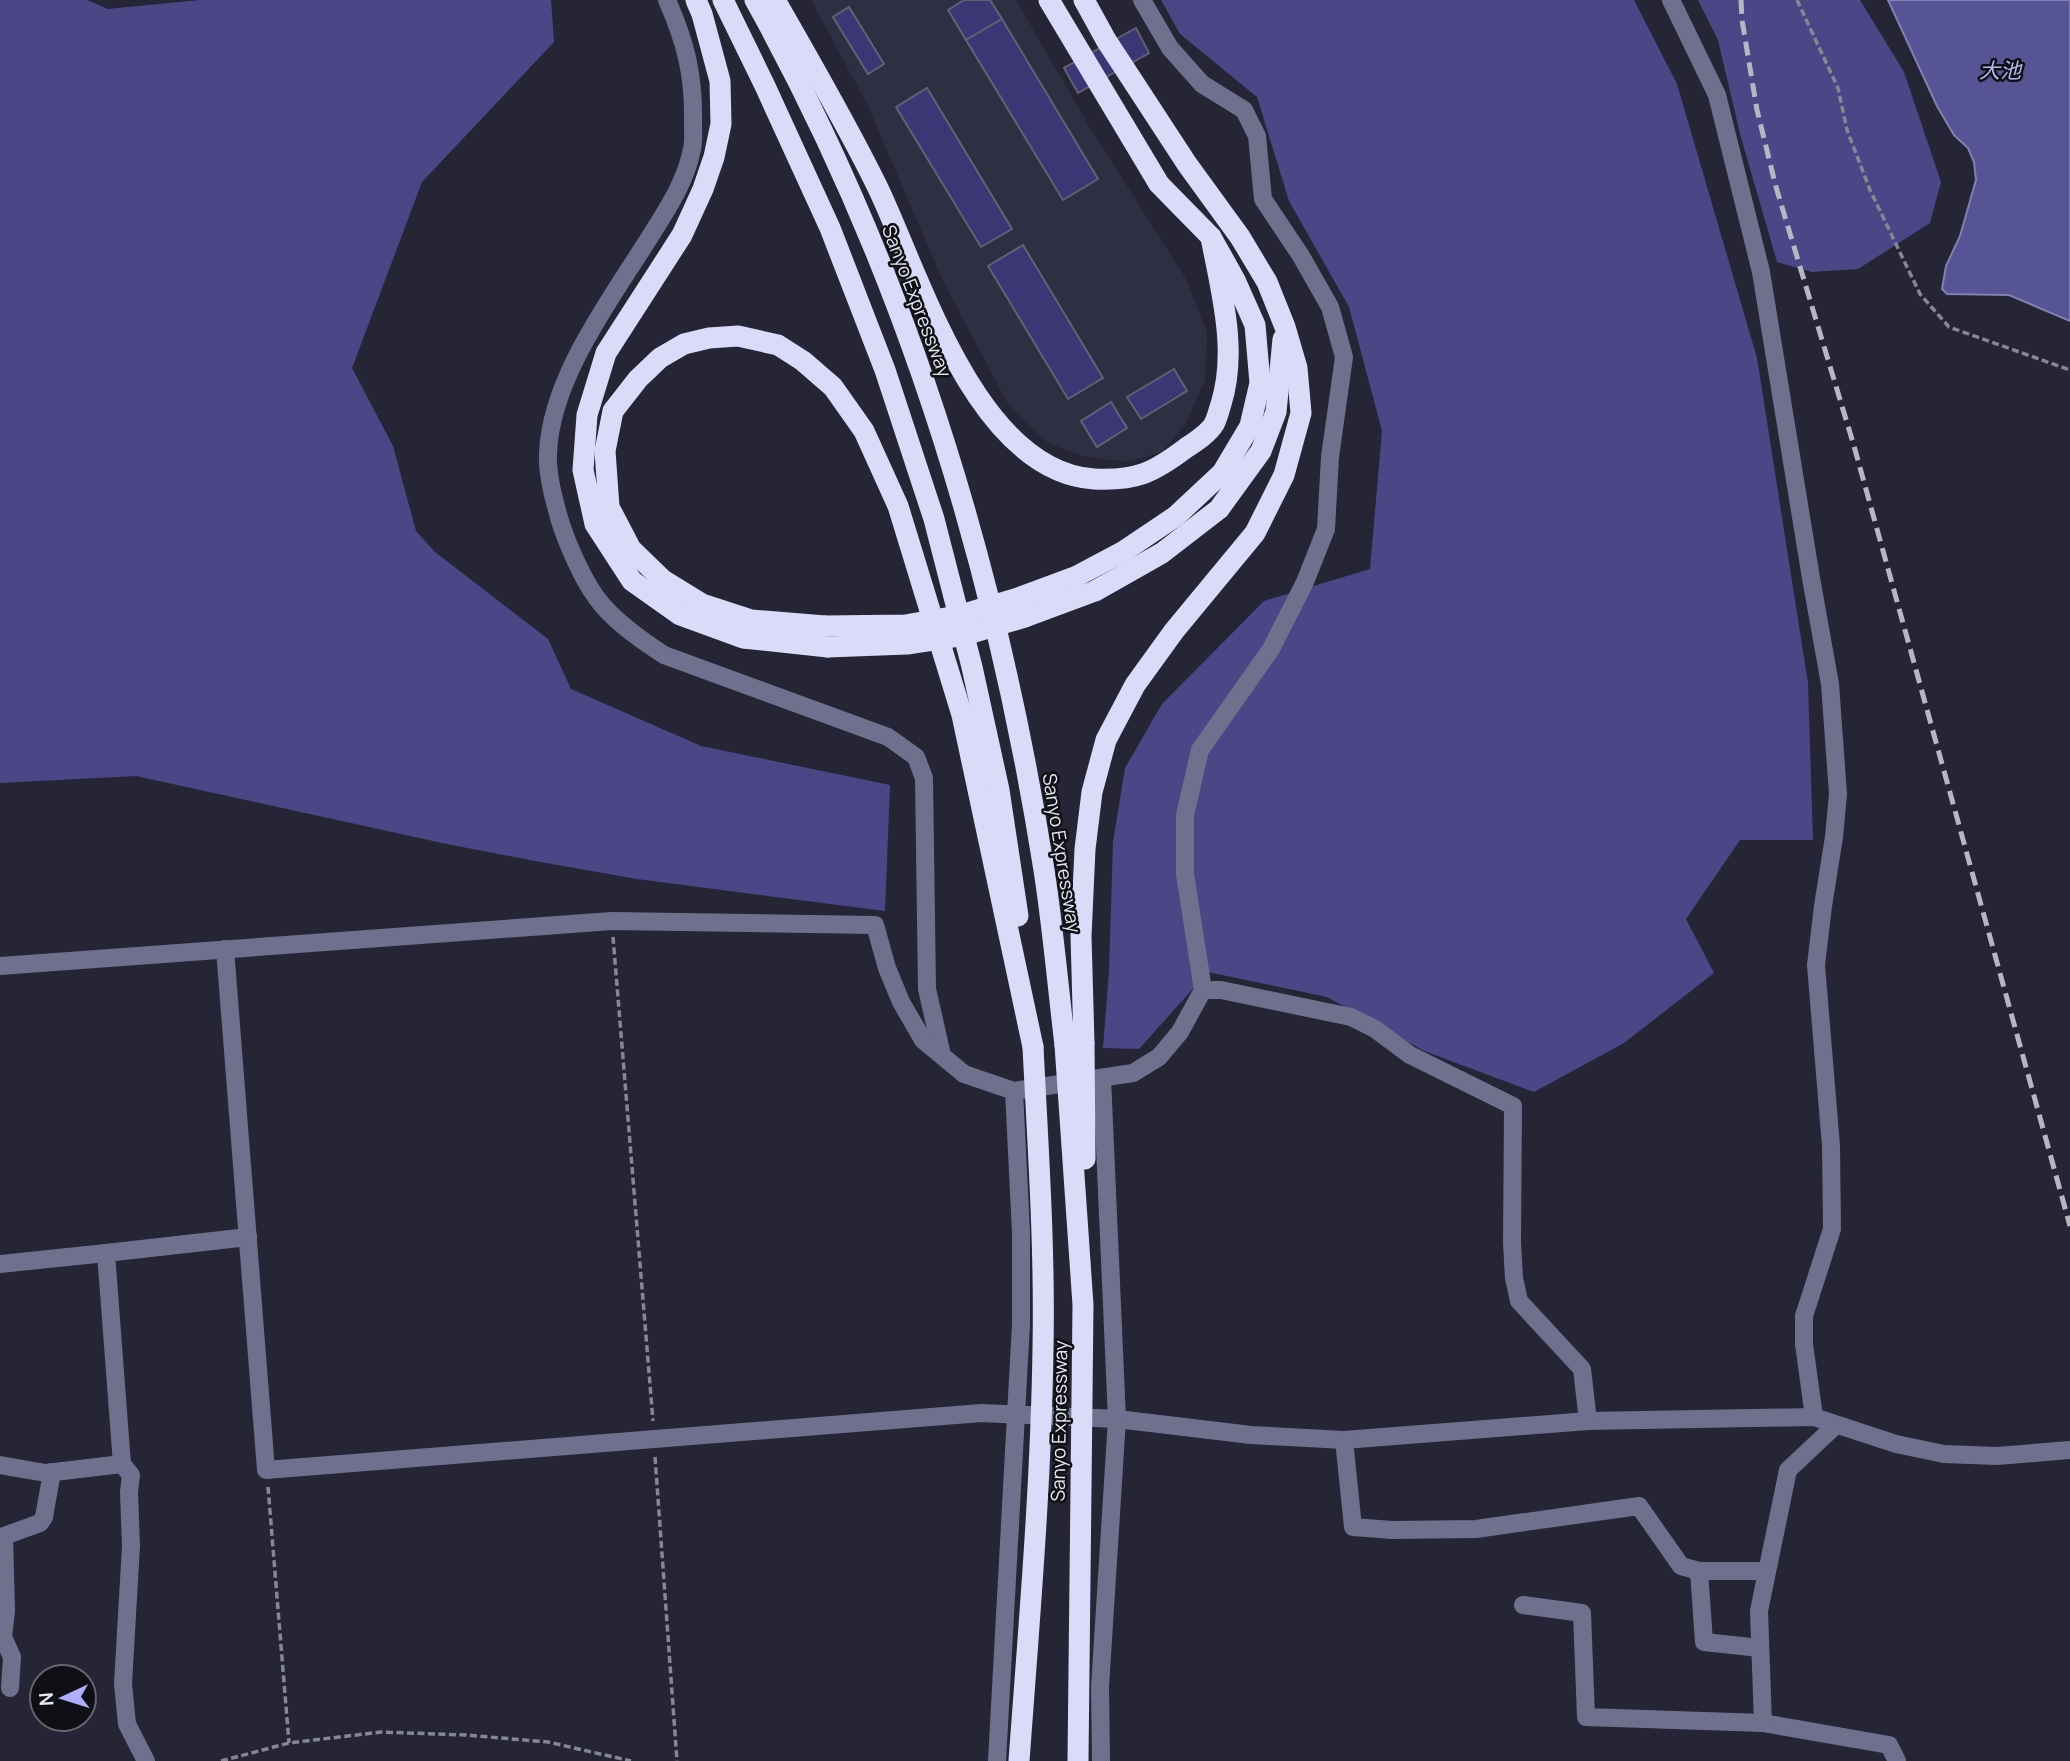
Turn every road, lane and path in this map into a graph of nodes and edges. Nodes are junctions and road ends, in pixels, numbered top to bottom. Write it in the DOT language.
graph roads {
  1 [pos="667,0"];
  2 [pos="696,0"];
  3 [pos="723,0"];
  4 [pos="755,0"];
  5 [pos="775,0"];
  6 [pos="1049,0"];
  7 [pos="1084,0"];
  8 [pos="1142,0"];
  9 [pos="1671,0"];
  10 [pos="1797,0"];
  11 [pos="1211,237"];
  12 [pos="1285,327"];
  13 [pos="2070,370"];
  14 [pos="1021,608"];
  15 [pos="826,637"];
  16 [pos="612,921"];
  17 [pos="225,949"];
  18 [pos="0,965"];
  19 [pos="1203,990"];
  20 [pos="1075,1044"];
  21 [pos="1033,1047"];
  22 [pos="942,1055"];
  23 [pos="1102,1078"];
  24 [pos="1014,1091"];
  25 [pos="248,1237"];
  26 [pos="106,1253"];
  27 [pos="0,1264"];
  28 [pos="1016,1413"];
  29 [pos="1814,1417"];
  30 [pos="1117,1419"];
  31 [pos="1588,1421"];
  32 [pos="1836,1425"];
  33 [pos="654,1438"];
  34 [pos="1344,1440"];
  35 [pos="2070,1450"];
  36 [pos="122,1464"];
  37 [pos="0,1465"];
  38 [pos="266,1469"];
  39 [pos="52,1472"];
  40 [pos="1699,1571"];
  41 [pos="1767,1571"];
  42 [pos="1523,1605"];
  43 [pos="1760,1648"];
  44 [pos="10,1688"];
  45 [pos="1763,1723"];
  46 [pos="289,1743"];
  47 [pos="146,1761"];
  48 [pos="221,1761"];
  49 [pos="631,1761"];
  50 [pos="677,1761"];
  51 [pos="997,1761"];
  52 [pos="1018,1761"];
  53 [pos="1078,1761"];
  54 [pos="1101,1761"];
  55 [pos="1897,1761"];
  1 -- 22 [label="street"];
  2 -- 15 [label="highway"];
  3 -- 21 [label="highway, Sanyo Expressway"];
  4 -- 20 [label="highway, Sanyo Expressway"];
  5 -- 11 [label="highway"];
  6 -- 11 [label="highway"];
  7 -- 12 [label="highway"];
  8 -- 19 [label="street"];
  9 -- 29 [label="street"];
  10 -- 13 [label="path"];
  11 -- 14 [label="highway"];
  12 -- 14 [label="highway"];
  12 -- 20 [label="highway"];
  14 -- 15 [label="highway, bridge"];
  15 -- 21 [label="highway"];
  16 -- 17 [label="street"];
  16 -- 22 [label="street"];
  16 -- 33 [label="path"];
  17 -- 18 [label="street"];
  17 -- 25 [label="street"];
  19 -- 23 [label="street"];
  19 -- 31 [label="street"];
  20 -- 53 [label="highway, Sanyo Expressway, bridge"];
  21 -- 52 [label="highway, Sanyo Expressway, bridge"];
  22 -- 24 [label="street"];
  23 -- 24 [label="street"];
  23 -- 30 [label="street"];
  24 -- 28 [label="street"];
  25 -- 26 [label="street"];
  25 -- 38 [label="street"];
  26 -- 27 [label="street"];
  26 -- 36 [label="street"];
  28 -- 30 [label="street"];
  28 -- 33 [label="street"];
  28 -- 51 [label="street"];
  29 -- 31 [label="street"];
  29 -- 32 [label="street"];
  30 -- 34 [label="street"];
  30 -- 54 [label="street"];
  31 -- 34 [label="street"];
  32 -- 35 [label="street"];
  32 -- 41 [label="street"];
  33 -- 38 [label="street"];
  33 -- 50 [label="path"];
  34 -- 40 [label="street"];
  36 -- 39 [label="street"];
  36 -- 47 [label="street"];
  37 -- 39 [label="street"];
  38 -- 46 [label="path"];
  39 -- 44 [label="street"];
  40 -- 41 [label="street"];
  40 -- 43 [label="street"];
  41 -- 43 [label="street"];
  42 -- 45 [label="street"];
  43 -- 45 [label="street"];
  45 -- 55 [label="street"];
  46 -- 48 [label="path"];
  46 -- 49 [label="path"];
}
